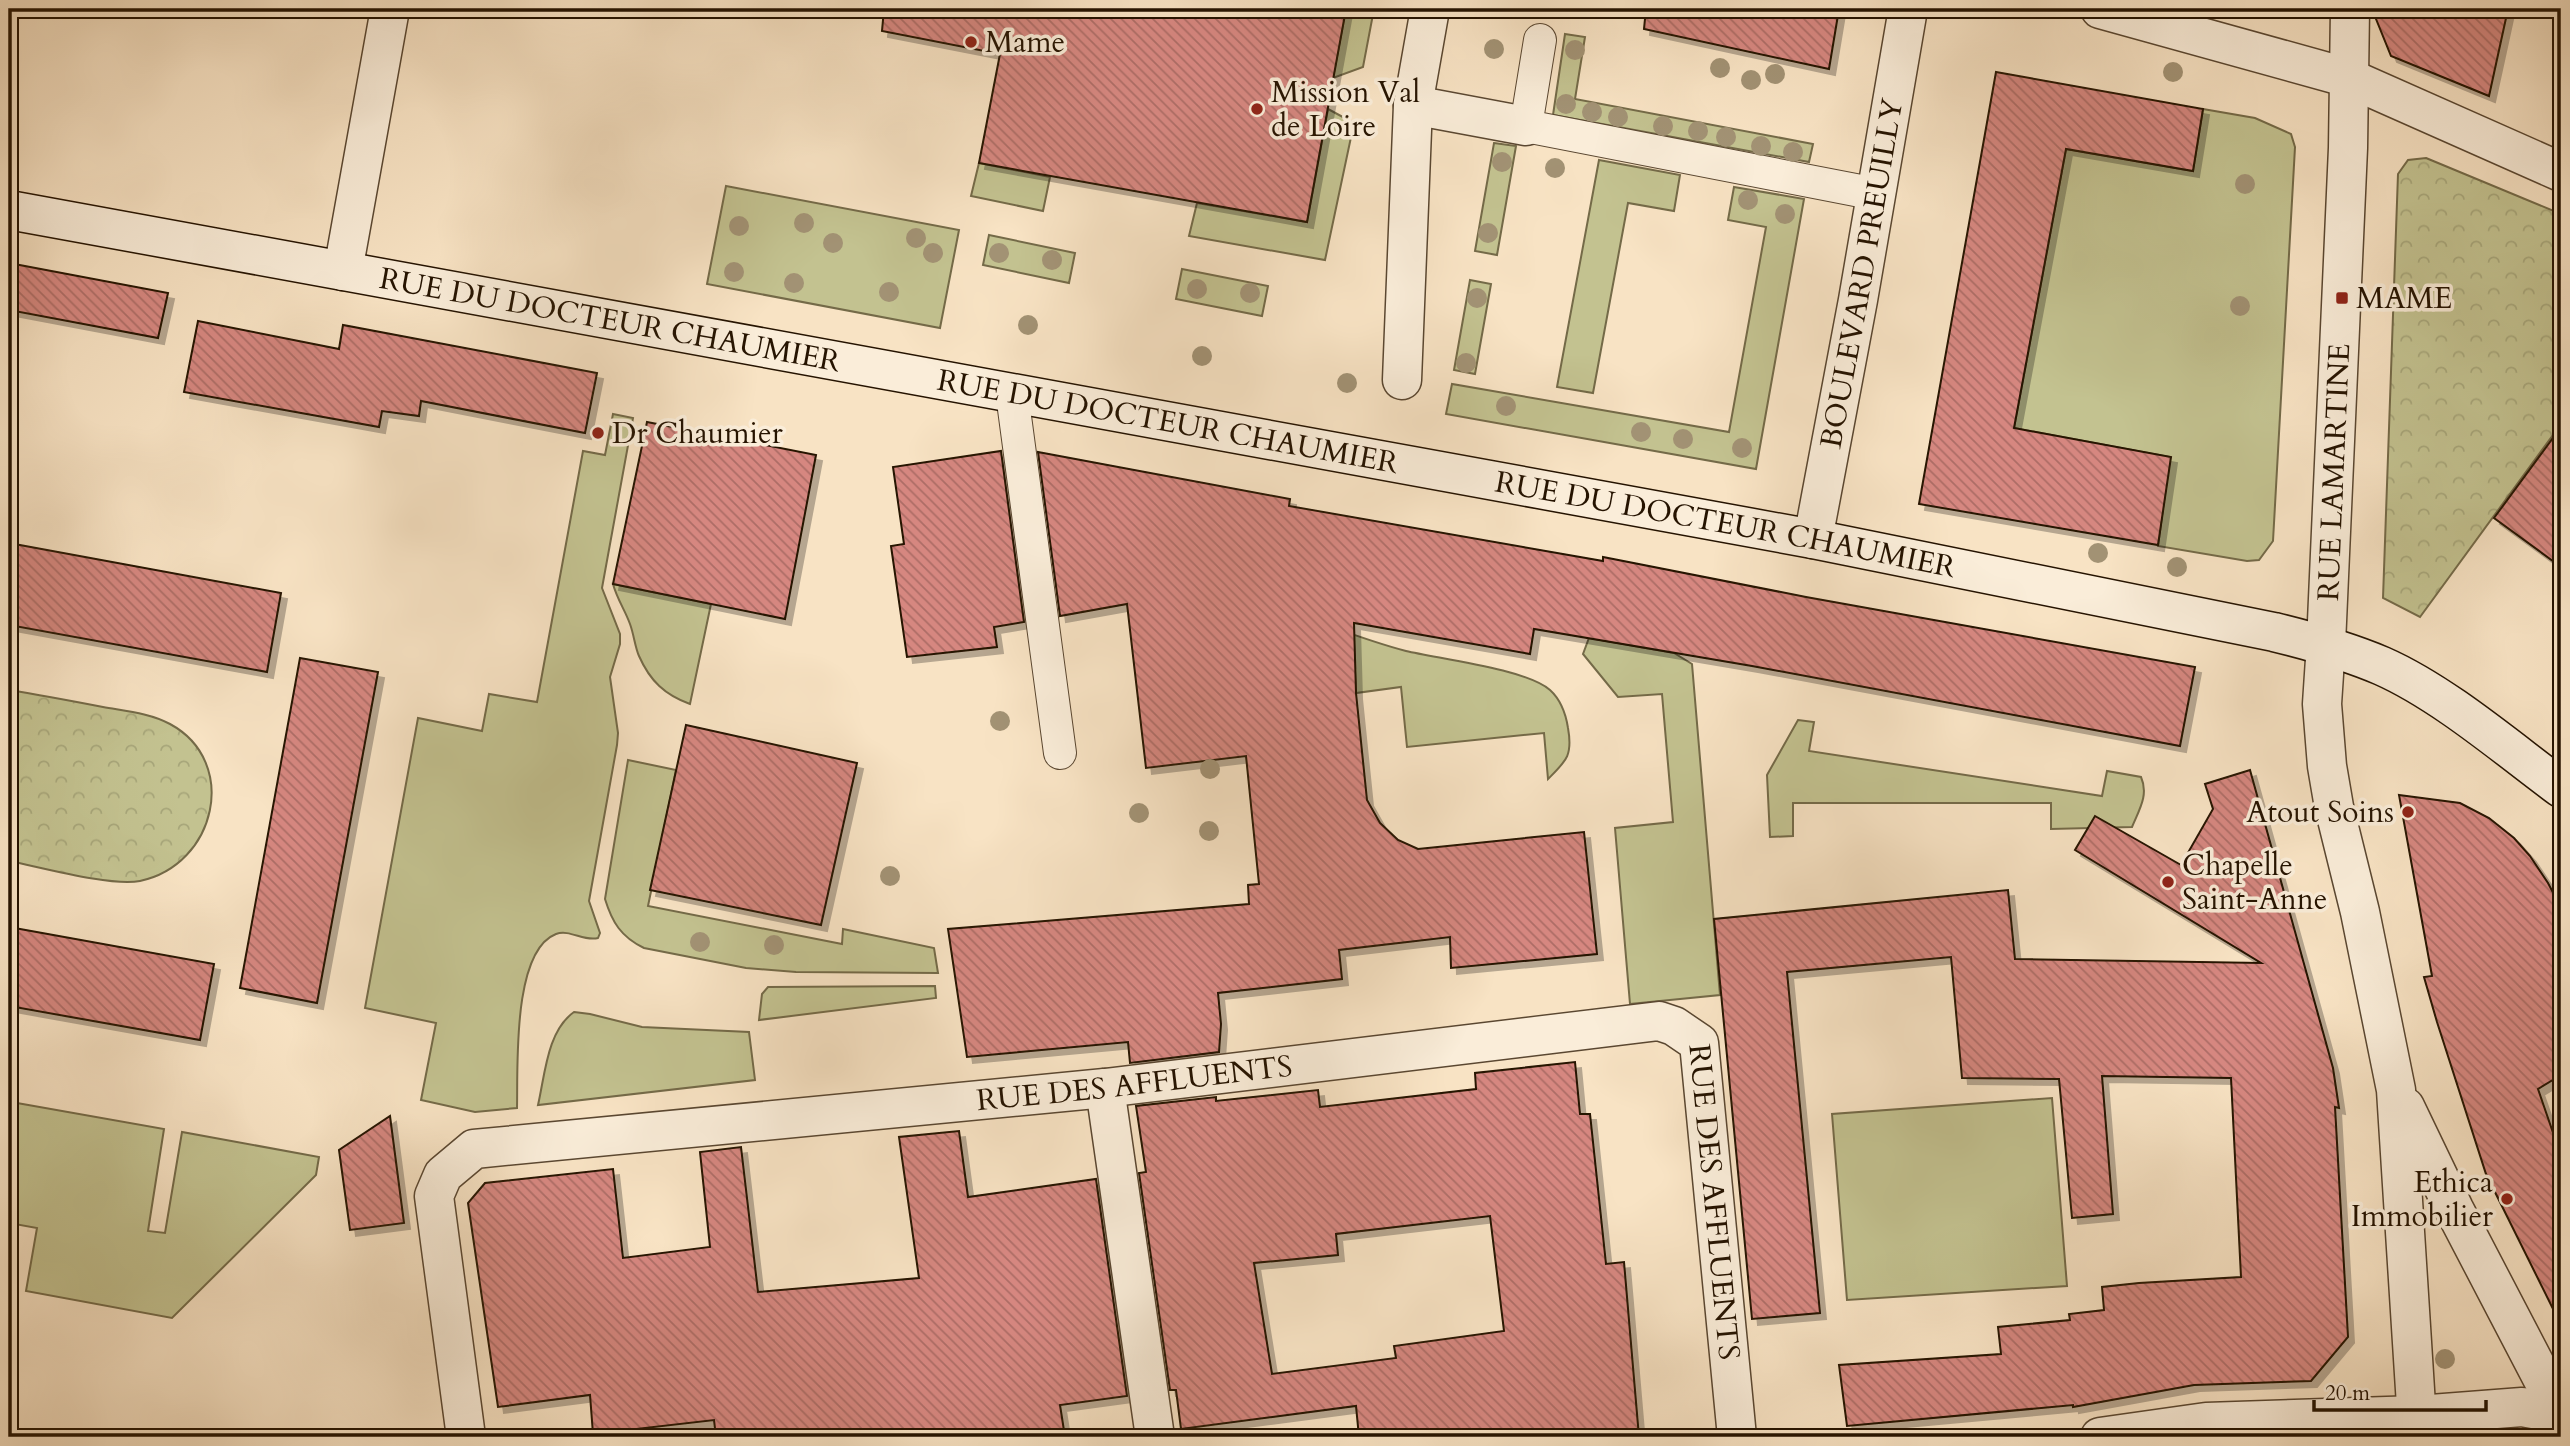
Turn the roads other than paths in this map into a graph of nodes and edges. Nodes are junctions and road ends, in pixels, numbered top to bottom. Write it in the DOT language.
graph roads {
  1 [pos="390,9"];
  2 [pos="1430,9"];
  3 [pos="1908,9"];
  4 [pos="2100,9"];
  5 [pos="2350,9"];
  6 [pos="1540,40"];
  7 [pos="2349,78"];
  8 [pos="1413,105"];
  9 [pos="1526,126"];
  10 [pos="2561,172"];
  11 [pos="1876,194"];
  12 [pos="9,210"];
  13 [pos="342,271"];
  14 [pos="1402,380"];
  15 [pos="1012,394"];
  16 [pos="1813,539"];
  17 [pos="2326,644"];
  18 [pos="1060,753"];
  19 [pos="2561,788"];
  20 [pos="1105,1088"];
  21 [pos="2396,1090"];
  22 [pos="2561,1414"];
  23 [pos="2418,1426"];
  24 [pos="466,1437"];
  25 [pos="1155,1437"];
  26 [pos="1737,1437"];
  27 [pos="2100,1437"];
  1 -- 13 [label="street"];
  2 -- 8 [label="street"];
  3 -- 11 [label="street, BOULEVARD PREUILLY"];
  4 -- 7 [label="street"];
  5 -- 7 [label="street, RUE LAMARTINE"];
  6 -- 9 [label="lane"];
  7 -- 10 [label="street"];
  7 -- 17 [label="street, RUE LAMARTINE"];
  8 -- 9 [label="street"];
  8 -- 14 [label="street"];
  9 -- 11 [label="lane"];
  11 -- 16 [label="street, BOULEVARD PREUILLY"];
  12 -- 13 [label="street, RUE DU DOCTEUR CHAUMIER"];
  13 -- 15 [label="street, RUE DU DOCTEUR CHAUMIER"];
  15 -- 16 [label="street, RUE DU DOCTEUR CHAUMIER"];
  15 -- 18 [label="lane"];
  16 -- 17 [label="street, RUE DU DOCTEUR CHAUMIER"];
  17 -- 19 [label="street, RUE DU DOCTEUR CHAUMIER"];
  17 -- 21 [label="street, RUE LAMARTINE"];
  20 -- 24 [label="street, RUE DES AFFLUENTS"];
  20 -- 25 [label="street"];
  20 -- 26 [label="street, RUE DES AFFLUENTS"];
  21 -- 22 [label="street"];
  21 -- 23 [label="street"];
  22 -- 23 [label="street"];
  23 -- 27 [label="street"];
}
